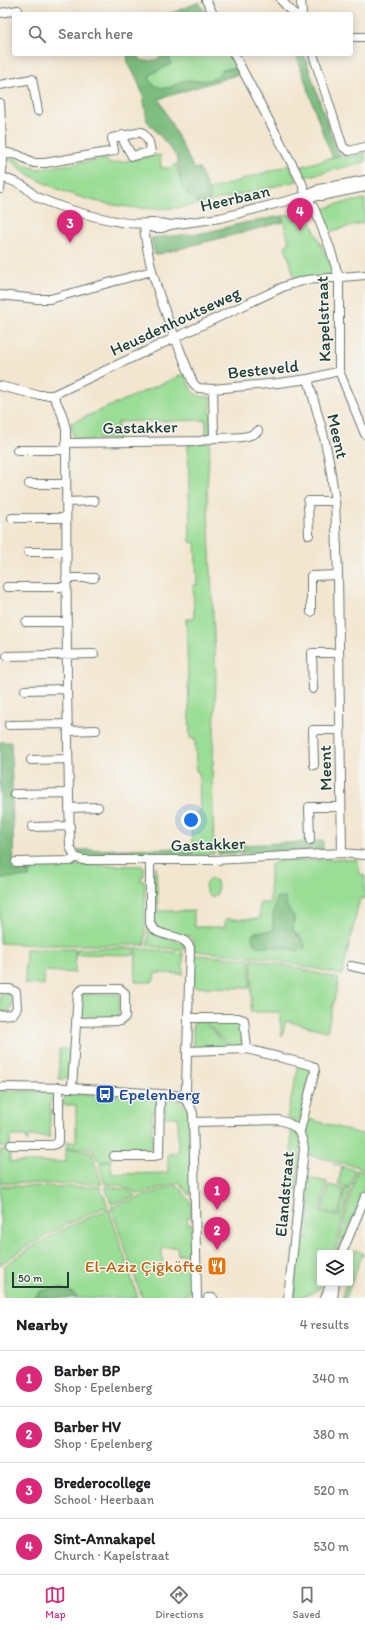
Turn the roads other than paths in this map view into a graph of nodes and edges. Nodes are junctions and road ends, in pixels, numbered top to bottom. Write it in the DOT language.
graph roads {
  1 [pos="206,0"];
  2 [pos="281,0"];
  3 [pos="302,0"];
  4 [pos="18,12"];
  5 [pos="212,12"];
  6 [pos="292,12"];
  7 [pos="302,12"];
  8 [pos="0,13"];
  9 [pos="353,37"];
  10 [pos="365,37"];
  11 [pos="235,56"];
  12 [pos="314,56"];
  13 [pos="0,85"];
  14 [pos="0,103"];
  15 [pos="38,111"];
  16 [pos="123,135"];
  17 [pos="365,147"];
  18 [pos="2,152"];
  19 [pos="1,176"];
  20 [pos="365,180"];
  21 [pos="365,187"];
  22 [pos="0,189"];
  23 [pos="306,196"];
  24 [pos="144,224"];
  25 [pos="152,271"];
  26 [pos="365,275"];
  27 [pos="339,278"];
  28 [pos="0,295"];
  29 [pos="175,337"];
  30 [pos="339,371"];
  31 [pos="308,379"];
  32 [pos="0,386"];
  33 [pos="213,389"];
  34 [pos="53,395"];
  35 [pos="258,432"];
  36 [pos="365,434"];
  37 [pos="214,438"];
  38 [pos="66,447"];
  39 [pos="17,450"];
  40 [pos="29,484"];
  41 [pos="66,484"];
  42 [pos="94,501"];
  43 [pos="335,501"];
  44 [pos="66,502"];
  45 [pos="12,518"];
  46 [pos="66,518"];
  47 [pos="308,535"];
  48 [pos="28,552"];
  49 [pos="66,552"];
  50 [pos="338,575"];
  51 [pos="94,578"];
  52 [pos="66,582"];
  53 [pos="7,587"];
  54 [pos="311,612"];
  55 [pos="26,622"];
  56 [pos="66,622"];
  57 [pos="339,653"];
  58 [pos="94,654"];
  59 [pos="67,655"];
  60 [pos="7,656"];
  61 [pos="313,688"];
  62 [pos="67,689"];
  63 [pos="25,690"];
  64 [pos="9,725"];
  65 [pos="68,727"];
  66 [pos="96,730"];
  67 [pos="340,730"];
  68 [pos="68,759"];
  69 [pos="31,760"];
  70 [pos="314,765"];
  71 [pos="69,793"];
  72 [pos="14,794"];
  73 [pos="98,807"];
  74 [pos="341,807"];
  75 [pos="69,808"];
  76 [pos="70,826"];
  77 [pos="32,827"];
  78 [pos="310,840"];
  79 [pos="342,853"];
  80 [pos="365,855"];
  81 [pos="75,857"];
  82 [pos="150,861"];
  83 [pos="16,862"];
  84 [pos="351,966"];
  85 [pos="365,969"];
  86 [pos="0,989"];
  87 [pos="0,1015"];
  88 [pos="188,1018"];
  89 [pos="76,1022"];
  90 [pos="247,1049"];
  91 [pos="187,1051"];
  92 [pos="0,1086"];
  93 [pos="59,1087"];
  94 [pos="72,1088"];
  95 [pos="160,1094"];
  96 [pos="183,1097"];
  97 [pos="193,1122"];
  98 [pos="300,1131"];
  99 [pos="11,1145"];
  100 [pos="114,1156"];
  101 [pos="365,1197"];
  102 [pos="343,1250"];
  103 [pos="330,1286"];
  104 [pos="335,1286"];
  105 [pos="197,1298"];
  106 [pos="208,1298"];
  107 [pos="213,1298"];
  108 [pos="288,1298"];
  109 [pos="325,1298"];
  110 [pos="333,1298"];
  1 -- 5 [label="street"];
  2 -- 6 [label="street"];
  3 -- 7 [label="street"];
  4 -- 8 [label="street"];
  9 -- 10 [label="street"];
  11 -- 23 [label="street, Kapelstraat"];
  12 -- 17 [label="street"];
  13 -- 15 [label="street"];
  14 -- 18 [label="street"];
  16 -- 18 [label="street"];
  18 -- 19 [label="street"];
  19 -- 22 [label="street"];
  19 -- 24 [label="street, Heerbaan"];
  20 -- 23 [label="street, Heerbaan"];
  21 -- 23 [label="street, Heerbaan"];
  23 -- 24 [label="street, Heerbaan"];
  23 -- 27 [label="street, Kapelstraat"];
  24 -- 25 [label="street, Besteveld"];
  25 -- 28 [label="street"];
  25 -- 29 [label="street, Besteveld"];
  26 -- 27 [label="street, Heusdenhoutseweg"];
  27 -- 29 [label="street, Heusdenhoutseweg"];
  27 -- 30 [label="street, Kapelstraat"];
  29 -- 33 [label="street, Besteveld"];
  29 -- 34 [label="street, Heusdenhoutseweg"];
  30 -- 31 [label="street, Besteveld"];
  30 -- 36 [label="street, Kapelstraat"];
  31 -- 33 [label="street, Besteveld"];
  31 -- 43 [label="street, Meent"];
  32 -- 34 [label="street, Heusdenhoutseweg"];
  33 -- 37 [label="street, Besteveld"];
  34 -- 38 [label="street"];
  35 -- 37 [label="street"];
  37 -- 38 [label="street, Gastakker"];
  38 -- 39 [label="street, Gastakker"];
  38 -- 41 [label="street"];
  40 -- 41 [label="street"];
  41 -- 44 [label="street"];
  42 -- 44 [label="street"];
  43 -- 47 [label="street"];
  43 -- 50 [label="street, Meent"];
  44 -- 46 [label="street"];
  45 -- 46 [label="street"];
  46 -- 49 [label="street"];
  48 -- 49 [label="street"];
  49 -- 52 [label="street"];
  50 -- 54 [label="street"];
  50 -- 57 [label="street, Meent"];
  51 -- 52 [label="street"];
  52 -- 53 [label="street"];
  52 -- 56 [label="street"];
  55 -- 56 [label="street"];
  56 -- 59 [label="street"];
  57 -- 61 [label="street"];
  57 -- 67 [label="street, Meent"];
  58 -- 59 [label="street"];
  59 -- 60 [label="street"];
  59 -- 62 [label="street"];
  62 -- 63 [label="street"];
  62 -- 65 [label="street"];
  64 -- 65 [label="street"];
  65 -- 66 [label="street"];
  65 -- 68 [label="street"];
  67 -- 70 [label="street, Meent"];
  67 -- 74 [label="street, Meent"];
  68 -- 69 [label="street"];
  68 -- 71 [label="street"];
  71 -- 72 [label="street"];
  71 -- 75 [label="street"];
  73 -- 75 [label="street"];
  74 -- 78 [label="street, Meent"];
  74 -- 79 [label="street, Meent"];
  75 -- 76 [label="street"];
  76 -- 77 [label="street"];
  76 -- 81 [label="street"];
  79 -- 80 [label="street"];
  79 -- 82 [label="street, Gastakker"];
  81 -- 82 [label="street, Gastakker"];
  81 -- 83 [label="street, Gastakker"];
  82 -- 88 [label="street"];
  84 -- 85 [label="street"];
  86 -- 87 [label="street"];
  88 -- 90 [label="street"];
  88 -- 91 [label="street"];
  89 -- 89 [label="street"];
  89 -- 94 [label="street"];
  90 -- 91 [label="street"];
  90 -- 98 [label="street"];
  91 -- 96 [label="street"];
  92 -- 93 [label="street"];
  93 -- 94 [label="street"];
  93 -- 99 [label="street"];
  94 -- 95 [label="street"];
  95 -- 96 [label="street"];
  95 -- 100 [label="street"];
  96 -- 97 [label="street"];
  97 -- 98 [label="street, Elandstraat"];
  97 -- 105 [label="street"];
  98 -- 108 [label="street, Elandstraat"];
  101 -- 102 [label="street"];
  103 -- 109 [label="street"];
  104 -- 110 [label="street"];
  106 -- 107 [label="street"];
}
